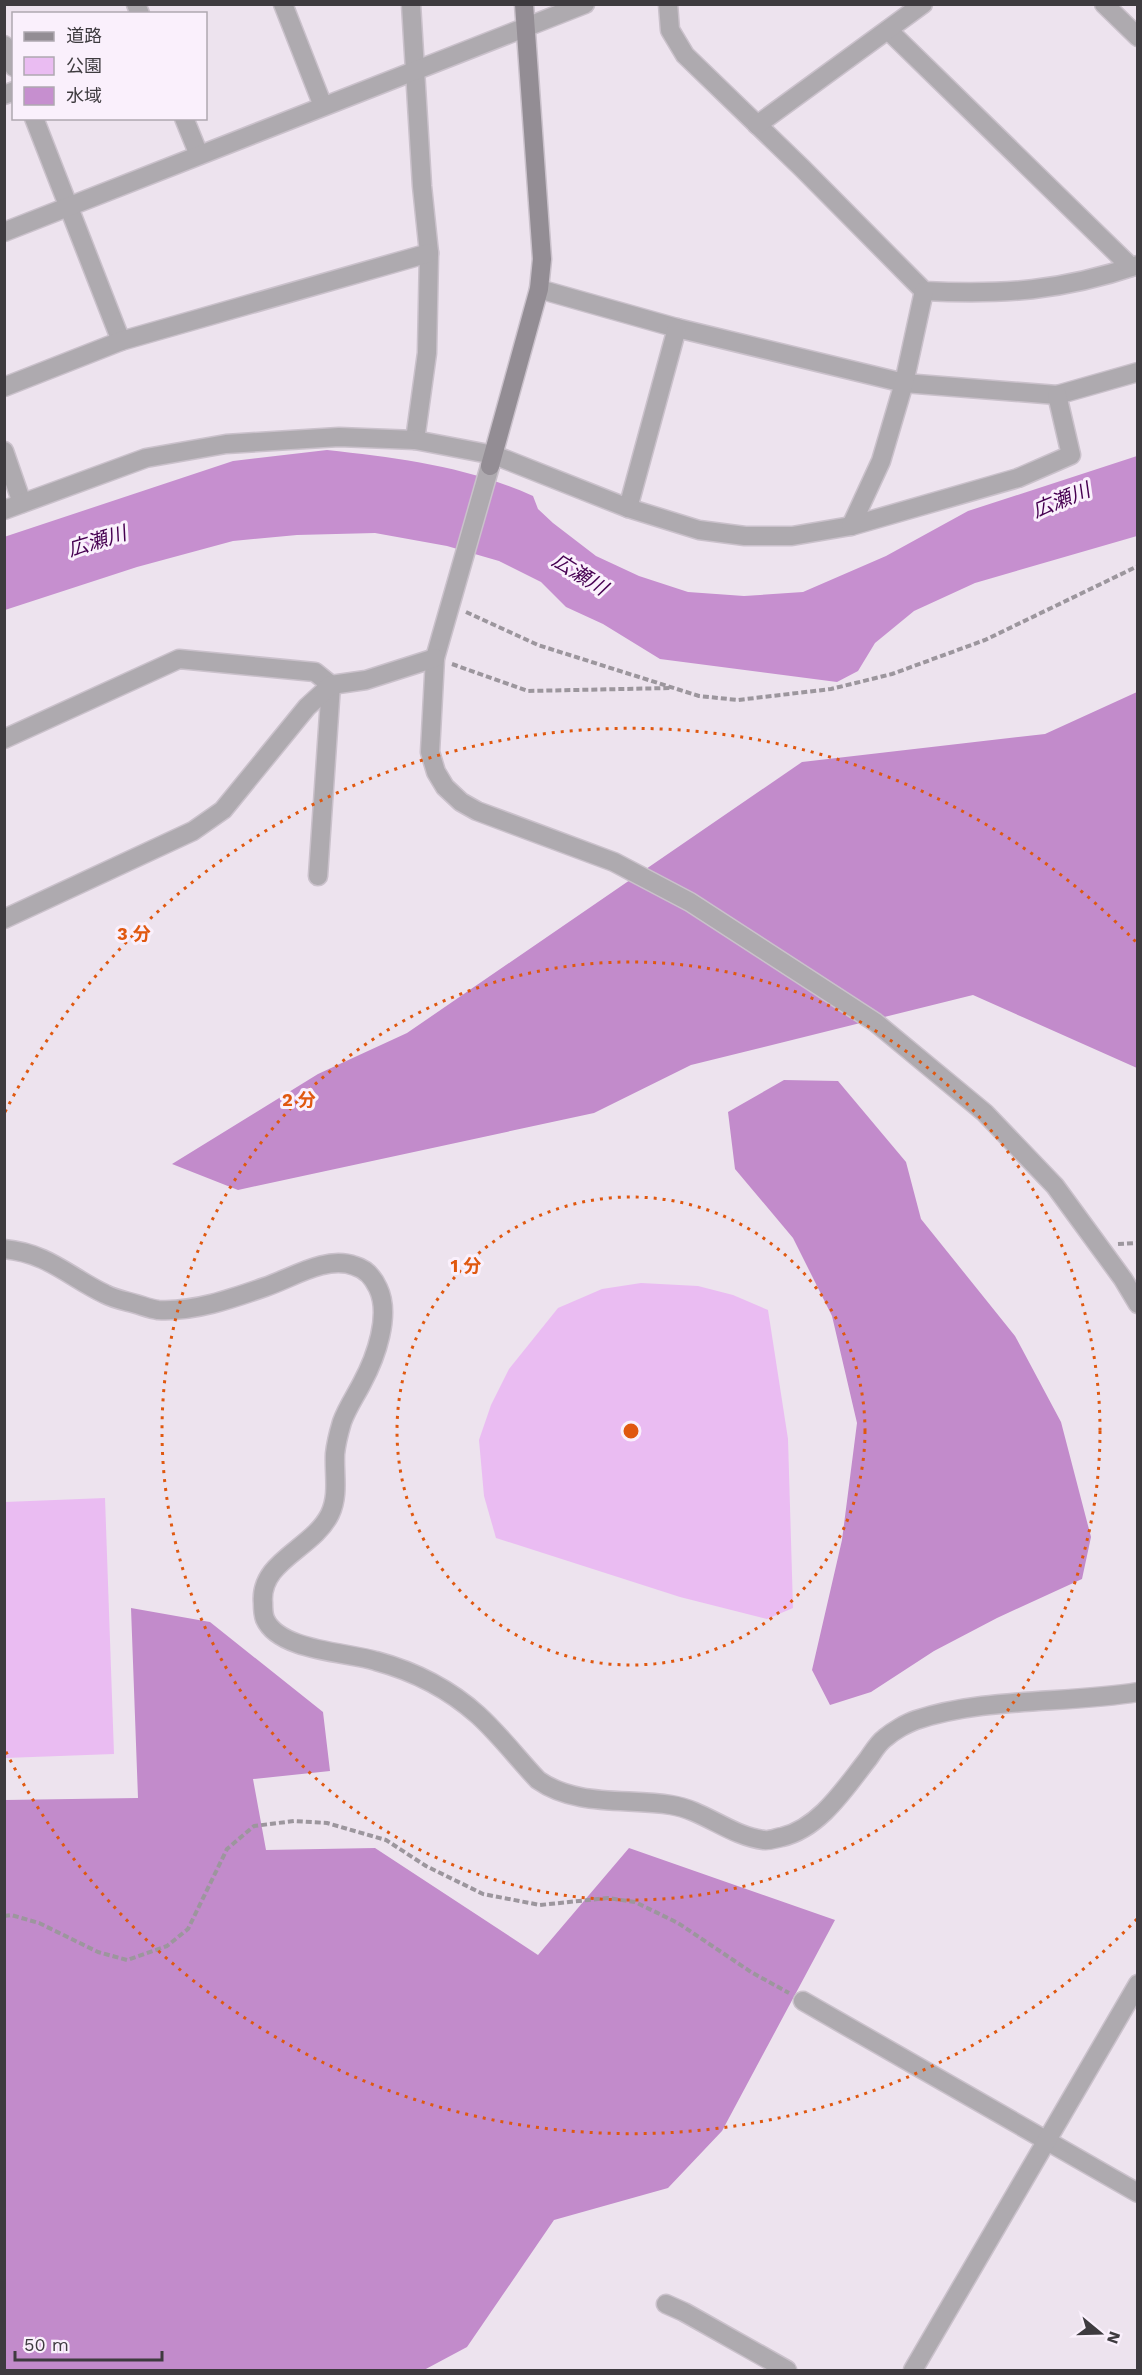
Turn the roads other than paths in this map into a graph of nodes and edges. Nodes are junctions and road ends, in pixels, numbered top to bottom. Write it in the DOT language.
graph roads {
  1 [pos="283,4"];
  2 [pos="411,4"];
  3 [pos="524,4"];
  4 [pos="585,4"];
  5 [pos="668,4"];
  6 [pos="923,4"];
  7 [pos="1104,4"];
  8 [pos="526,27"];
  9 [pos="888,30"];
  10 [pos="1137,37"];
  11 [pos="4,45"];
  12 [pos="12,63"];
  13 [pos="414,71"];
  14 [pos="323,106"];
  15 [pos="35,120"];
  16 [pos="185,120"];
  17 [pos="757,125"];
  18 [pos="199,155"];
  19 [pos="68,207"];
  20 [pos="4,232"];
  21 [pos="429,253"];
  22 [pos="1134,266"];
  23 [pos="539,289"];
  24 [pos="924,291"];
  25 [pos="676,328"];
  26 [pos="121,341"];
  27 [pos="1137,372"];
  28 [pos="904,383"];
  29 [pos="4,387"];
  30 [pos="1057,395"];
  31 [pos="415,440"];
  32 [pos="4,452"];
  33 [pos="492,460"];
  34 [pos="22,503"];
  35 [pos="628,508"];
  36 [pos="4,510"];
  37 [pos="851,526"];
  38 [pos="435,657"];
  39 [pos="331,685"];
  40 [pos="4,739"];
  41 [pos="318,876"];
  42 [pos="4,919"];
  43 [pos="4,1249"];
  44 [pos="1137,1305"];
  45 [pos="1137,1692"];
  46 [pos="1137,1984"];
  47 [pos="803,2001"];
  48 [pos="1046,2141"];
  49 [pos="1137,2193"];
  50 [pos="666,2304"];
  51 [pos="787,2370"];
  52 [pos="913,2370"];
  1 -- 14 [label="street"];
  2 -- 13 [label="street"];
  3 -- 8 [label="street"];
  4 -- 8 [label="street"];
  5 -- 17 [label="street"];
  6 -- 9 [label="street"];
  7 -- 10 [label="street"];
  8 -- 13 [label="street"];
  8 -- 23 [label="street"];
  9 -- 17 [label="street"];
  9 -- 22 [label="street"];
  11 -- 12 [label="street"];
  13 -- 14 [label="street"];
  13 -- 21 [label="street"];
  14 -- 18 [label="street"];
  15 -- 19 [label="street"];
  16 -- 18 [label="street"];
  17 -- 24 [label="street"];
  18 -- 19 [label="street"];
  19 -- 20 [label="street"];
  19 -- 26 [label="street"];
  21 -- 26 [label="street"];
  21 -- 31 [label="street"];
  22 -- 24 [label="street"];
  23 -- 25 [label="street"];
  23 -- 33 [label="street"];
  24 -- 28 [label="street"];
  25 -- 28 [label="street"];
  25 -- 35 [label="street"];
  26 -- 29 [label="street"];
  27 -- 30 [label="street"];
  28 -- 30 [label="street"];
  28 -- 37 [label="street"];
  30 -- 37 [label="street"];
  31 -- 33 [label="street"];
  31 -- 34 [label="street"];
  32 -- 34 [label="street"];
  33 -- 35 [label="street"];
  33 -- 38 [label="street"];
  34 -- 36 [label="street"];
  35 -- 37 [label="street"];
  38 -- 39 [label="street"];
  38 -- 44 [label="street"];
  39 -- 40 [label="street"];
  39 -- 41 [label="street"];
  39 -- 42 [label="street"];
  43 -- 45 [label="street"];
  46 -- 48 [label="street"];
  47 -- 48 [label="street"];
  48 -- 49 [label="street"];
  48 -- 52 [label="street"];
  50 -- 51 [label="street"];
}
